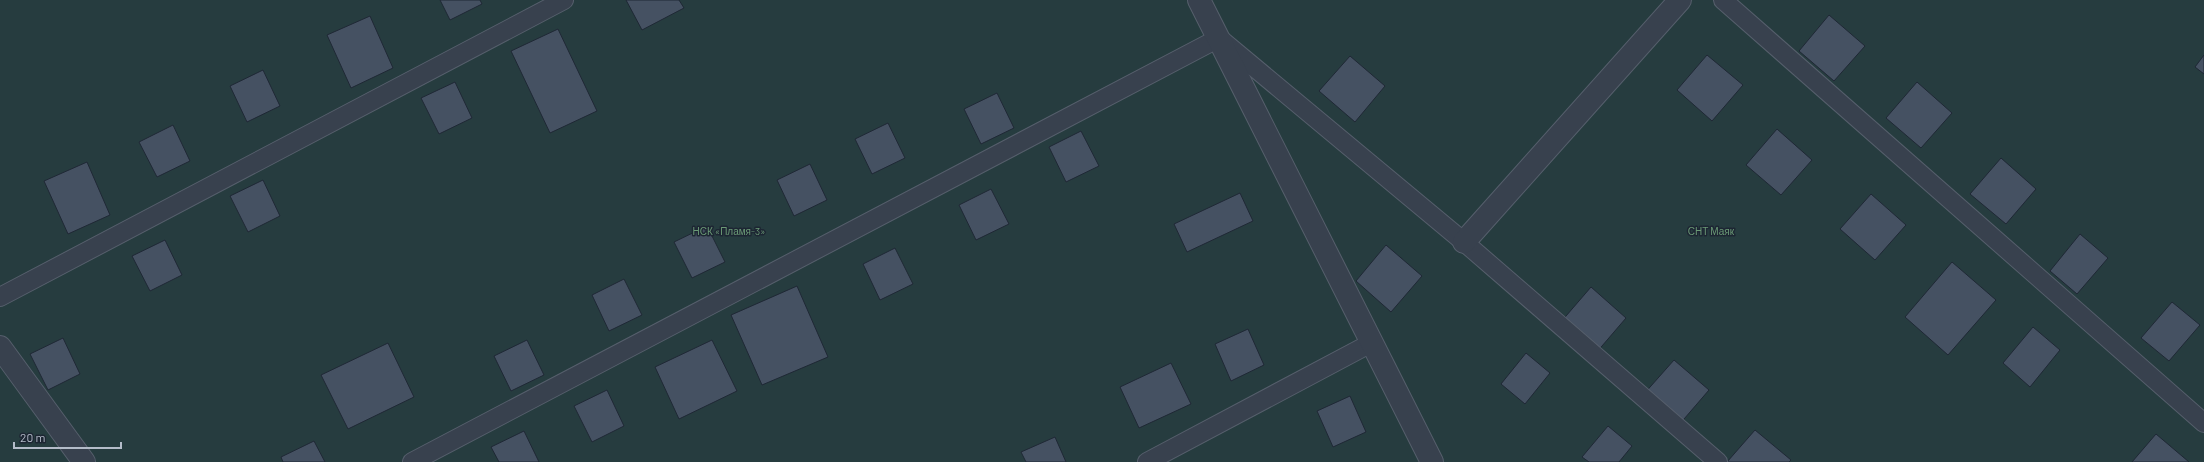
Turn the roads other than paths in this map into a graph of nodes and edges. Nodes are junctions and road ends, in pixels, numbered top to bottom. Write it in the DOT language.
graph roads {
  1 [pos="564,0"];
  2 [pos="1199,0"];
  3 [pos="1680,0"];
  4 [pos="1723,0"];
  5 [pos="1219,38"];
  6 [pos="1464,242"];
  7 [pos="0,297"];
  8 [pos="1373,342"];
  9 [pos="0,347"];
  10 [pos="2204,423"];
  11 [pos="84,462"];
  12 [pos="412,462"];
  13 [pos="1147,462"];
  14 [pos="1432,462"];
  15 [pos="1718,462"];
  1 -- 7 [label="lane"];
  2 -- 5 [label="street"];
  3 -- 6 [label="street"];
  4 -- 10 [label="lane"];
  5 -- 6 [label="lane"];
  5 -- 8 [label="street"];
  5 -- 12 [label="lane"];
  6 -- 15 [label="lane"];
  8 -- 13 [label="lane"];
  8 -- 14 [label="street"];
  9 -- 11 [label="street"];
}
